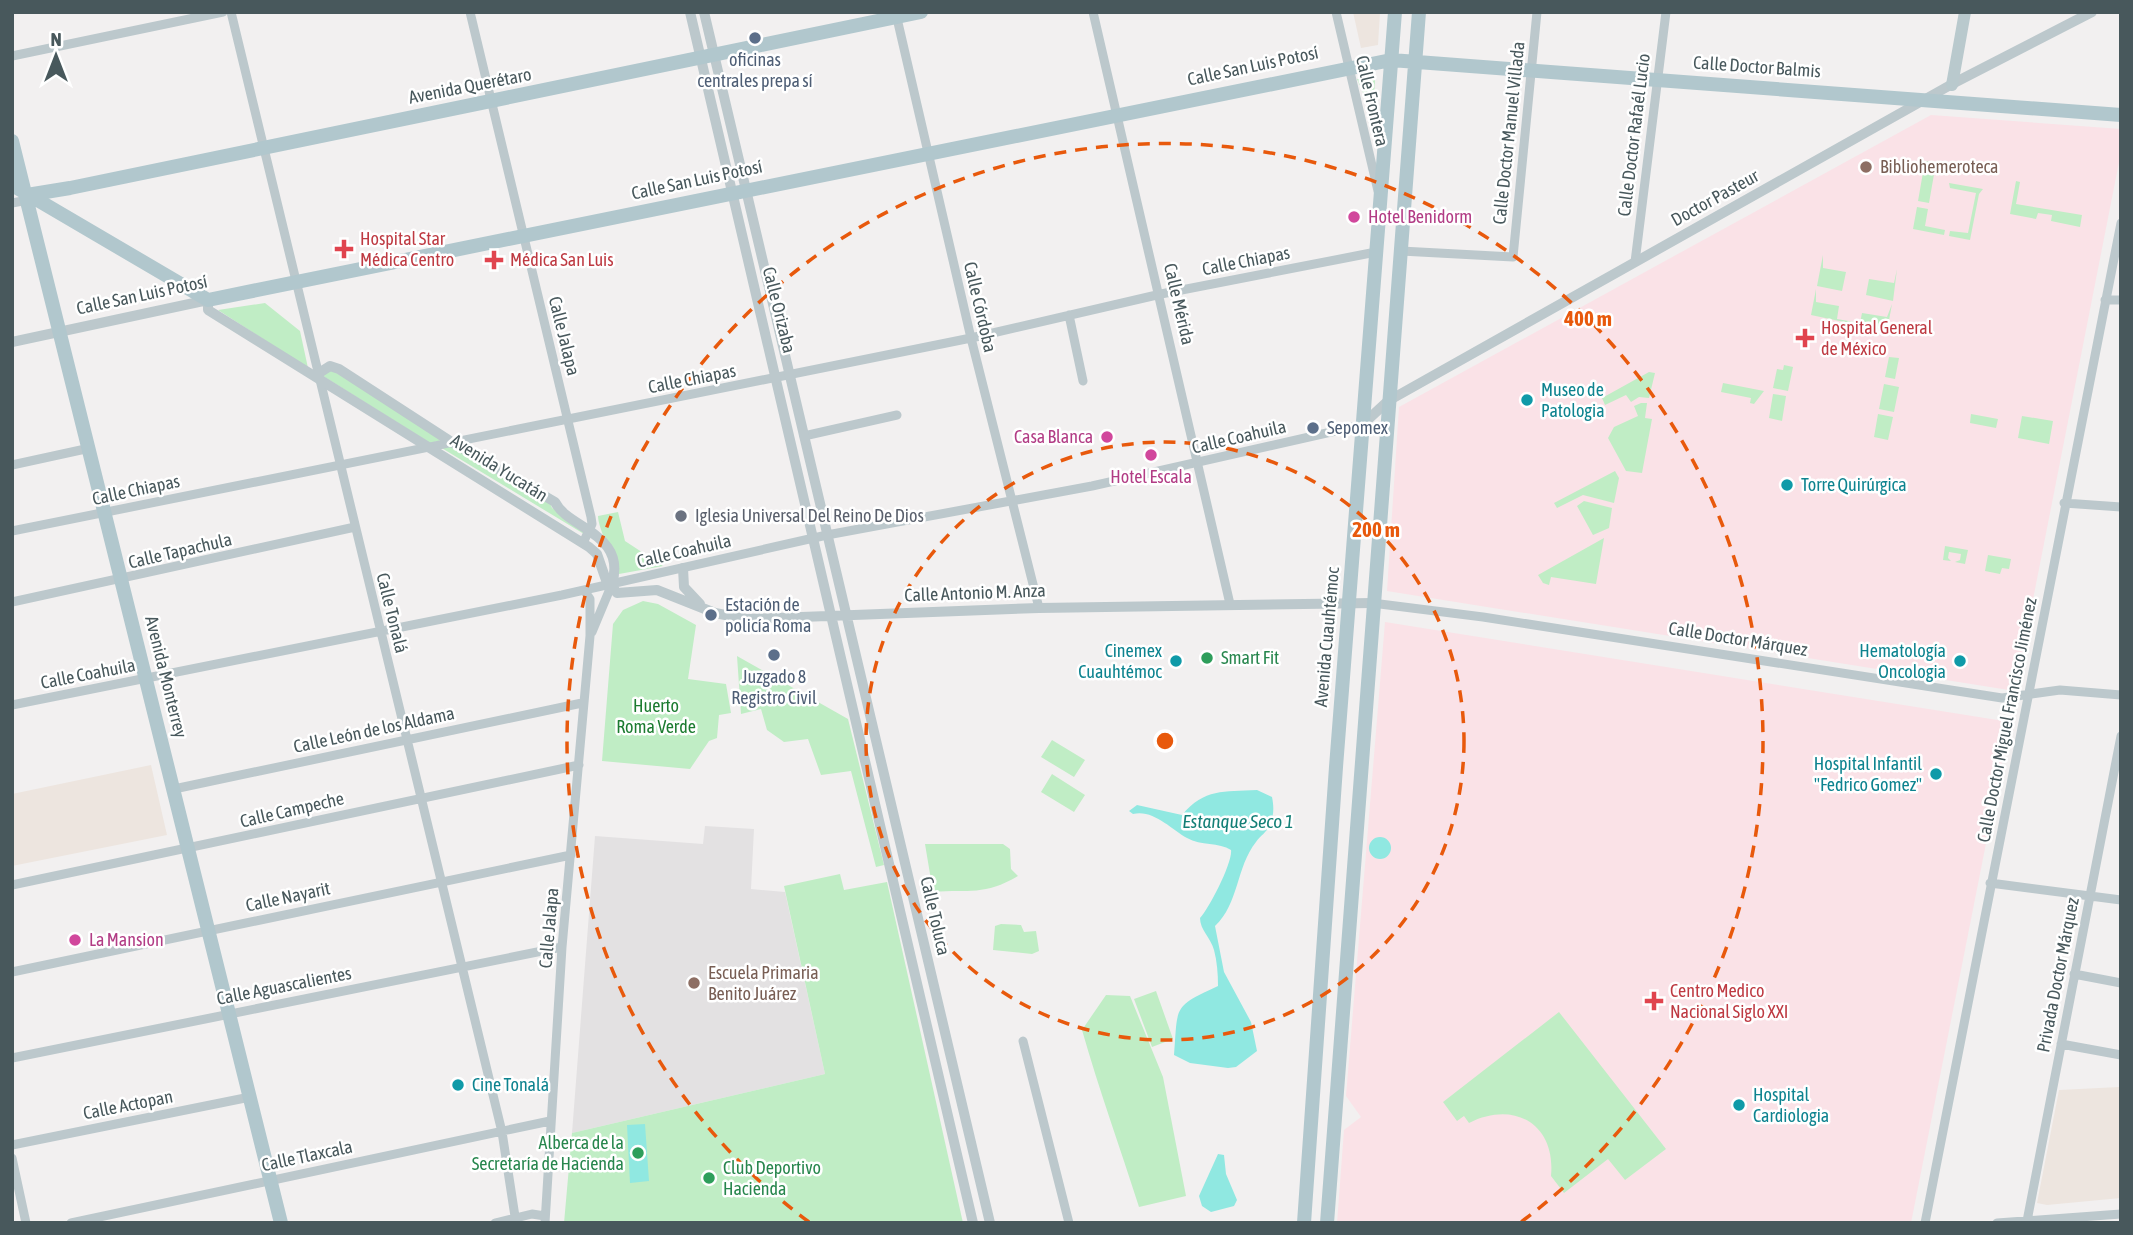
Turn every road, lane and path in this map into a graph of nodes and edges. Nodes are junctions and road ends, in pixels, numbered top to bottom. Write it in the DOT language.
graph roads {
  1 [pos="223,12"];
  2 [pos="231,12"];
  3 [pos="470,12"];
  4 [pos="690,12"];
  5 [pos="704,12"];
  6 [pos="921,12"];
  7 [pos="1093,12"];
  8 [pos="1336,12"];
  9 [pos="1395,12"];
  10 [pos="1419,12"];
  11 [pos="1537,12"];
  12 [pos="1666,12"];
  13 [pos="1965,12"];
  14 [pos="2092,12"];
  15 [pos="896,15"];
  16 [pos="12,56"];
  17 [pos="707,57"];
  18 [pos="1391,60"];
  19 [pos="1415,62"];
  20 [pos="1348,67"];
  21 [pos="1531,69"];
  22 [pos="1657,79"];
  23 [pos="1952,85"];
  24 [pos="1927,99"];
  25 [pos="492,101"];
  26 [pos="1966,103"];
  27 [pos="1118,114"];
  28 [pos="2121,115"];
  29 [pos="12,141"];
  30 [pos="265,147"];
  31 [pos="928,153"];
  32 [pos="12,185"];
  33 [pos="739,191"];
  34 [pos="27,197"];
  35 [pos="1379,197"];
  36 [pos="12,203"];
  37 [pos="60,214"];
  38 [pos="2121,223"];
  39 [pos="37,235"];
  40 [pos="524,236"];
  41 [pos="1401,251"];
  42 [pos="1376,252"];
  43 [pos="1635,262"];
  44 [pos="297,282"];
  45 [pos="1161,294"];
  46 [pos="208,300"];
  47 [pos="2105,300"];
  48 [pos="2121,300"];
  49 [pos="1069,315"];
  50 [pos="61,332"];
  51 [pos="971,338"];
  52 [pos="12,342"];
  53 [pos="789,374"];
  54 [pos="319,377"];
  55 [pos="777,377"];
  56 [pos="1083,381"];
  57 [pos="1388,401"];
  58 [pos="897,415"];
  59 [pos="568,419"];
  60 [pos="1362,425"];
  61 [pos="804,436"];
  62 [pos="450,442"];
  63 [pos="428,447"];
  64 [pos="90,448"];
  65 [pos="1198,463"];
  66 [pos="340,464"];
  67 [pos="12,465"];
  68 [pos="1010,502"];
  69 [pos="2064,503"];
  70 [pos="2121,507"];
  71 [pos="106,512"];
  72 [pos="355,527"];
  73 [pos="590,529"];
  74 [pos="12,531"];
  75 [pos="827,535"];
  76 [pos="814,538"];
  77 [pos="583,543"];
  78 [pos="683,568"];
  79 [pos="122,580"];
  80 [pos="612,584"];
  81 [pos="584,590"];
  82 [pos="12,602"];
  83 [pos="1349,603"];
  84 [pos="1372,603"];
  85 [pos="1230,604"];
  86 [pos="705,608"];
  87 [pos="1039,608"];
  88 [pos="834,617"];
  89 [pos="848,617"];
  90 [pos="379,631"];
  91 [pos="590,636"];
  92 [pos="147,678"];
  93 [pos="2121,695"];
  94 [pos="2029,696"];
  95 [pos="582,703"];
  96 [pos="12,705"];
  97 [pos="2121,736"];
  98 [pos="407,738"];
  99 [pos="579,765"];
  100 [pos="174,789"];
  101 [pos="421,798"];
  102 [pos="189,850"];
  103 [pos="571,855"];
  104 [pos="442,881"];
  105 [pos="1990,883"];
  106 [pos="12,885"];
  107 [pos="2090,896"];
  108 [pos="2121,900"];
  109 [pos="209,930"];
  110 [pos="924,946"];
  111 [pos="562,947"];
  112 [pos="911,949"];
  113 [pos="462,967"];
  114 [pos="12,972"];
  115 [pos="2074,974"];
  116 [pos="2121,983"];
  117 [pos="229,1013"];
  118 [pos="1023,1041"];
  119 [pos="2061,1044"];
  120 [pos="2121,1055"];
  121 [pos="12,1058"];
  122 [pos="250,1097"];
  123 [pos="550,1121"];
  124 [pos="502,1132"];
  125 [pos="12,1145"];
  126 [pos="12,1158"];
  127 [pos="269,1179"];
  128 [pos="2121,1214"];
  129 [pos="545,1220"];
  130 [pos="516,1221"];
  131 [pos="2027,1221"];
  132 [pos="26,1223"];
  133 [pos="71,1223"];
  134 [pos="281,1223"];
  135 [pos="495,1223"];
  136 [pos="973,1223"];
  137 [pos="989,1223"];
  138 [pos="1069,1223"];
  139 [pos="1304,1223"];
  140 [pos="1327,1223"];
  141 [pos="1925,1223"];
  142 [pos="1997,1223"];
  1 -- 16 [label="street"];
  2 -- 30 [label="street, Calle Tonalá"];
  3 -- 25 [label="street, Calle Jalapa"];
  4 -- 17 [label="street, Calle Orizaba"];
  5 -- 17 [label="street, Calle Orizaba"];
  6 -- 15 [label="main road, Avenida Querétaro"];
  7 -- 27 [label="street, Calle Mérida"];
  8 -- 20 [label="street, Calle Frontera"];
  9 -- 18 [label="main road, Avenida Cuauhtémoc"];
  10 -- 19 [label="main road"];
  11 -- 21 [label="street, Calle Doctor Manuel Villada"];
  12 -- 22 [label="street, Calle Doctor Rafaél Lucio"];
  13 -- 23 [label="main road"];
  14 -- 23 [label="street, Doctor Pasteur"];
  15 -- 17 [label="main road, Avenida Querétaro"];
  15 -- 31 [label="street, Calle Córdoba"];
  17 -- 25 [label="main road, Avenida Querétaro"];
  17 -- 33 [label="street, Calle Orizaba"];
  18 -- 19 [label="main road, Calle Doctor Balmis"];
  18 -- 20 [label="main road, Calle San Luis Potosí"];
  18 -- 35 [label="main road, Avenida Cuauhtémoc"];
  19 -- 21 [label="main road, Calle Doctor Balmis"];
  19 -- 41 [label="main road"];
  20 -- 27 [label="main road, Calle San Luis Potosí"];
  20 -- 35 [label="street, Calle Frontera"];
  21 -- 22 [label="main road, Calle Doctor Balmis"];
  21 -- 41 [label="street, Calle Doctor Manuel Villada"];
  22 -- 24 [label="main road, Calle Doctor Balmis"];
  22 -- 43 [label="street, Calle Doctor Rafaél Lucio"];
  23 -- 24 [label="street, Doctor Pasteur"];
  23 -- 26 [label="street"];
  24 -- 26 [label="main road, Calle Doctor Balmis"];
  24 -- 43 [label="street, Doctor Pasteur"];
  25 -- 30 [label="main road, Avenida Querétaro"];
  25 -- 40 [label="street, Calle Jalapa"];
  26 -- 28 [label="main road, Calle Doctor Balmis"];
  27 -- 31 [label="main road, Calle San Luis Potosí"];
  27 -- 45 [label="street, Calle Mérida"];
  29 -- 34 [label="main road, Avenida Monterrey"];
  30 -- 34 [label="main road, Avenida Querétaro"];
  30 -- 44 [label="street, Calle Tonalá"];
  31 -- 33 [label="main road, Calle San Luis Potosí"];
  31 -- 51 [label="street, Calle Córdoba"];
  32 -- 34 [label="main road, Avenida Yucatán"];
  33 -- 40 [label="main road, Calle San Luis Potosí"];
  33 -- 53 [label="street, Calle Orizaba"];
  33 -- 55 [label="street, Calle Orizaba"];
  34 -- 36 [label="street, Avenida Querétaro"];
  34 -- 37 [label="main road, Avenida Yucatán"];
  34 -- 39 [label="main road, Avenida Monterrey"];
  35 -- 42 [label="main road, Avenida Cuauhtémoc"];
  37 -- 39 [label="main road"];
  37 -- 46 [label="main road, Avenida Yucatán"];
  38 -- 47 [label="street, Calle Doctor Miguel Francisco Jiménez"];
  39 -- 50 [label="main road, Avenida Monterrey"];
  40 -- 44 [label="main road, Calle San Luis Potosí"];
  40 -- 59 [label="street, Calle Jalapa"];
  41 -- 57 [label="main road"];
  42 -- 45 [label="street, Calle Chiapas"];
  42 -- 60 [label="main road, Avenida Cuauhtémoc"];
  43 -- 57 [label="street, Doctor Pasteur"];
  44 -- 46 [label="main road, Calle San Luis Potosí"];
  44 -- 54 [label="street, Calle Tonalá"];
  45 -- 49 [label="street, Calle Chiapas"];
  45 -- 65 [label="street, Calle Mérida"];
  46 -- 50 [label="street, Calle San Luis Potosí"];
  46 -- 54 [label="street, Avenida Yucatán"];
  47 -- 48 [label="street"];
  47 -- 69 [label="street, Calle Doctor Miguel Francisco Jiménez"];
  49 -- 51 [label="street, Calle Chiapas"];
  49 -- 56 [label="street"];
  50 -- 52 [label="street, Calle San Luis Potosí"];
  50 -- 64 [label="main road, Avenida Monterrey"];
  51 -- 53 [label="street, Calle Chiapas"];
  51 -- 68 [label="street, Calle Córdoba"];
  53 -- 55 [label="street, Calle Chiapas"];
  53 -- 61 [label="street, Calle Orizaba"];
  54 -- 62 [label="street, Avenida Yucatán"];
  54 -- 63 [label="street, Avenida Yucatán"];
  54 -- 66 [label="street, Calle Tonalá"];
  55 -- 59 [label="street, Calle Chiapas"];
  55 -- 76 [label="street, Calle Orizaba"];
  57 -- 60 [label="street, Doctor Pasteur"];
  57 -- 84 [label="main road"];
  58 -- 61 [label="street"];
  59 -- 62 [label="street, Calle Chiapas"];
  59 -- 73 [label="street, Calle Jalapa"];
  60 -- 65 [label="street, Calle Coahuila"];
  60 -- 83 [label="main road, Avenida Cuauhtémoc"];
  61 -- 75 [label="street, Calle Orizaba"];
  62 -- 63 [label="street, Calle Chiapas"];
  62 -- 73 [label="street, Avenida Yucatán"];
  63 -- 66 [label="street, Calle Chiapas"];
  63 -- 77 [label="street, Avenida Yucatán"];
  64 -- 67 [label="street"];
  64 -- 71 [label="main road, Avenida Monterrey"];
  65 -- 68 [label="street, Calle Coahuila"];
  65 -- 85 [label="street, Calle Mérida"];
  66 -- 71 [label="street, Calle Chiapas"];
  66 -- 72 [label="street, Calle Tonalá"];
  68 -- 75 [label="street, Calle Coahuila"];
  68 -- 87 [label="street, Calle Córdoba"];
  69 -- 70 [label="street"];
  69 -- 94 [label="street, Calle Doctor Miguel Francisco Jiménez"];
  71 -- 74 [label="street, Calle Chiapas"];
  71 -- 79 [label="main road, Avenida Monterrey"];
  72 -- 79 [label="street, Calle Tapachula"];
  72 -- 90 [label="street, Calle Tonalá"];
  73 -- 77 [label="street"];
  73 -- 80 [label="street, Avenida Yucatán"];
  75 -- 76 [label="street, Calle Coahuila"];
  75 -- 89 [label="street, Calle Orizaba"];
  76 -- 78 [label="street, Calle Coahuila"];
  76 -- 88 [label="street, Calle Orizaba"];
  77 -- 80 [label="street, Avenida Yucatán"];
  78 -- 80 [label="street, Calle Coahuila"];
  78 -- 86 [label="street"];
  79 -- 82 [label="street, Calle Tapachula"];
  79 -- 92 [label="main road, Avenida Monterrey"];
  80 -- 81 [label="street, Calle Coahuila"];
  80 -- 86 [label="street, Calle Antonio M. Anza"];
  80 -- 91 [label="street, Calle Jalapa"];
  81 -- 90 [label="street, Calle Coahuila"];
  81 -- 91 [label="street, Calle Jalapa"];
  83 -- 84 [label="street, Calle Doctor Márquez"];
  83 -- 85 [label="street, Calle Antonio M. Anza"];
  83 -- 139 [label="main road, Avenida Cuauhtémoc"];
  84 -- 94 [label="street, Calle Doctor Márquez"];
  84 -- 140 [label="main road"];
  85 -- 87 [label="street, Calle Antonio M. Anza"];
  86 -- 88 [label="street, Calle Antonio M. Anza"];
  87 -- 89 [label="street, Calle Antonio M. Anza"];
  88 -- 89 [label="street, Calle Antonio M. Anza"];
  88 -- 112 [label="street, Calle Toluca"];
  89 -- 110 [label="street, Calle Toluca"];
  90 -- 92 [label="street, Calle Coahuila"];
  90 -- 98 [label="street, Calle Tonalá"];
  91 -- 95 [label="street, Calle Jalapa"];
  92 -- 96 [label="street, Calle Coahuila"];
  92 -- 100 [label="main road, Avenida Monterrey"];
  93 -- 94 [label="street, Calle Doctor Márquez"];
  94 -- 105 [label="street, Calle Doctor Miguel Francisco Jiménez"];
  95 -- 98 [label="street, Calle León de los Aldama"];
  95 -- 99 [label="street, Calle Jalapa"];
  97 -- 107 [label="street, Privada Doctor Márquez"];
  98 -- 100 [label="street, Calle León de los Aldama"];
  98 -- 101 [label="street, Calle Tonalá"];
  99 -- 101 [label="street, Calle Campeche"];
  99 -- 103 [label="street, Calle Jalapa"];
  100 -- 102 [label="main road, Avenida Monterrey"];
  101 -- 102 [label="street, Calle Campeche"];
  101 -- 104 [label="street, Calle Tonalá"];
  102 -- 106 [label="street, Calle Campeche"];
  102 -- 109 [label="main road, Avenida Monterrey"];
  103 -- 104 [label="street, Calle Nayarit"];
  103 -- 111 [label="street, Calle Jalapa"];
  104 -- 109 [label="street, Calle Nayarit"];
  104 -- 113 [label="street, Calle Tonalá"];
  105 -- 107 [label="street"];
  105 -- 141 [label="street, Calle Doctor Miguel Francisco Jiménez"];
  107 -- 108 [label="street"];
  107 -- 115 [label="street, Privada Doctor Márquez"];
  109 -- 114 [label="street, Calle Nayarit"];
  109 -- 117 [label="main road, Avenida Monterrey"];
  110 -- 112 [label="street"];
  110 -- 137 [label="street, Calle Toluca"];
  111 -- 113 [label="street, Calle Aguascalientes"];
  111 -- 123 [label="street, Calle Jalapa"];
  112 -- 136 [label="street, Calle Toluca"];
  113 -- 117 [label="street, Calle Aguascalientes"];
  113 -- 124 [label="street, Calle Tonalá"];
  115 -- 116 [label="street"];
  115 -- 119 [label="street, Privada Doctor Márquez"];
  117 -- 121 [label="street, Calle Aguascalientes"];
  117 -- 122 [label="main road, Avenida Monterrey"];
  118 -- 138 [label="street"];
  119 -- 120 [label="street"];
  119 -- 131 [label="street, Privada Doctor Márquez"];
  122 -- 125 [label="street, Calle Actopan"];
  122 -- 127 [label="main road, Avenida Monterrey"];
  123 -- 124 [label="street, Calle Tlaxcala"];
  123 -- 129 [label="street, Calle Jalapa"];
  124 -- 127 [label="street, Calle Tlaxcala"];
  124 -- 130 [label="street, Calle Tonalá"];
  126 -- 132 [label="street"];
  127 -- 133 [label="street, Calle Tlaxcala"];
  127 -- 134 [label="main road, Avenida Monterrey"];
  128 -- 131 [label="street"];
  129 -- 130 [label="street"];
  130 -- 135 [label="street"];
  131 -- 142 [label="street"];
}
